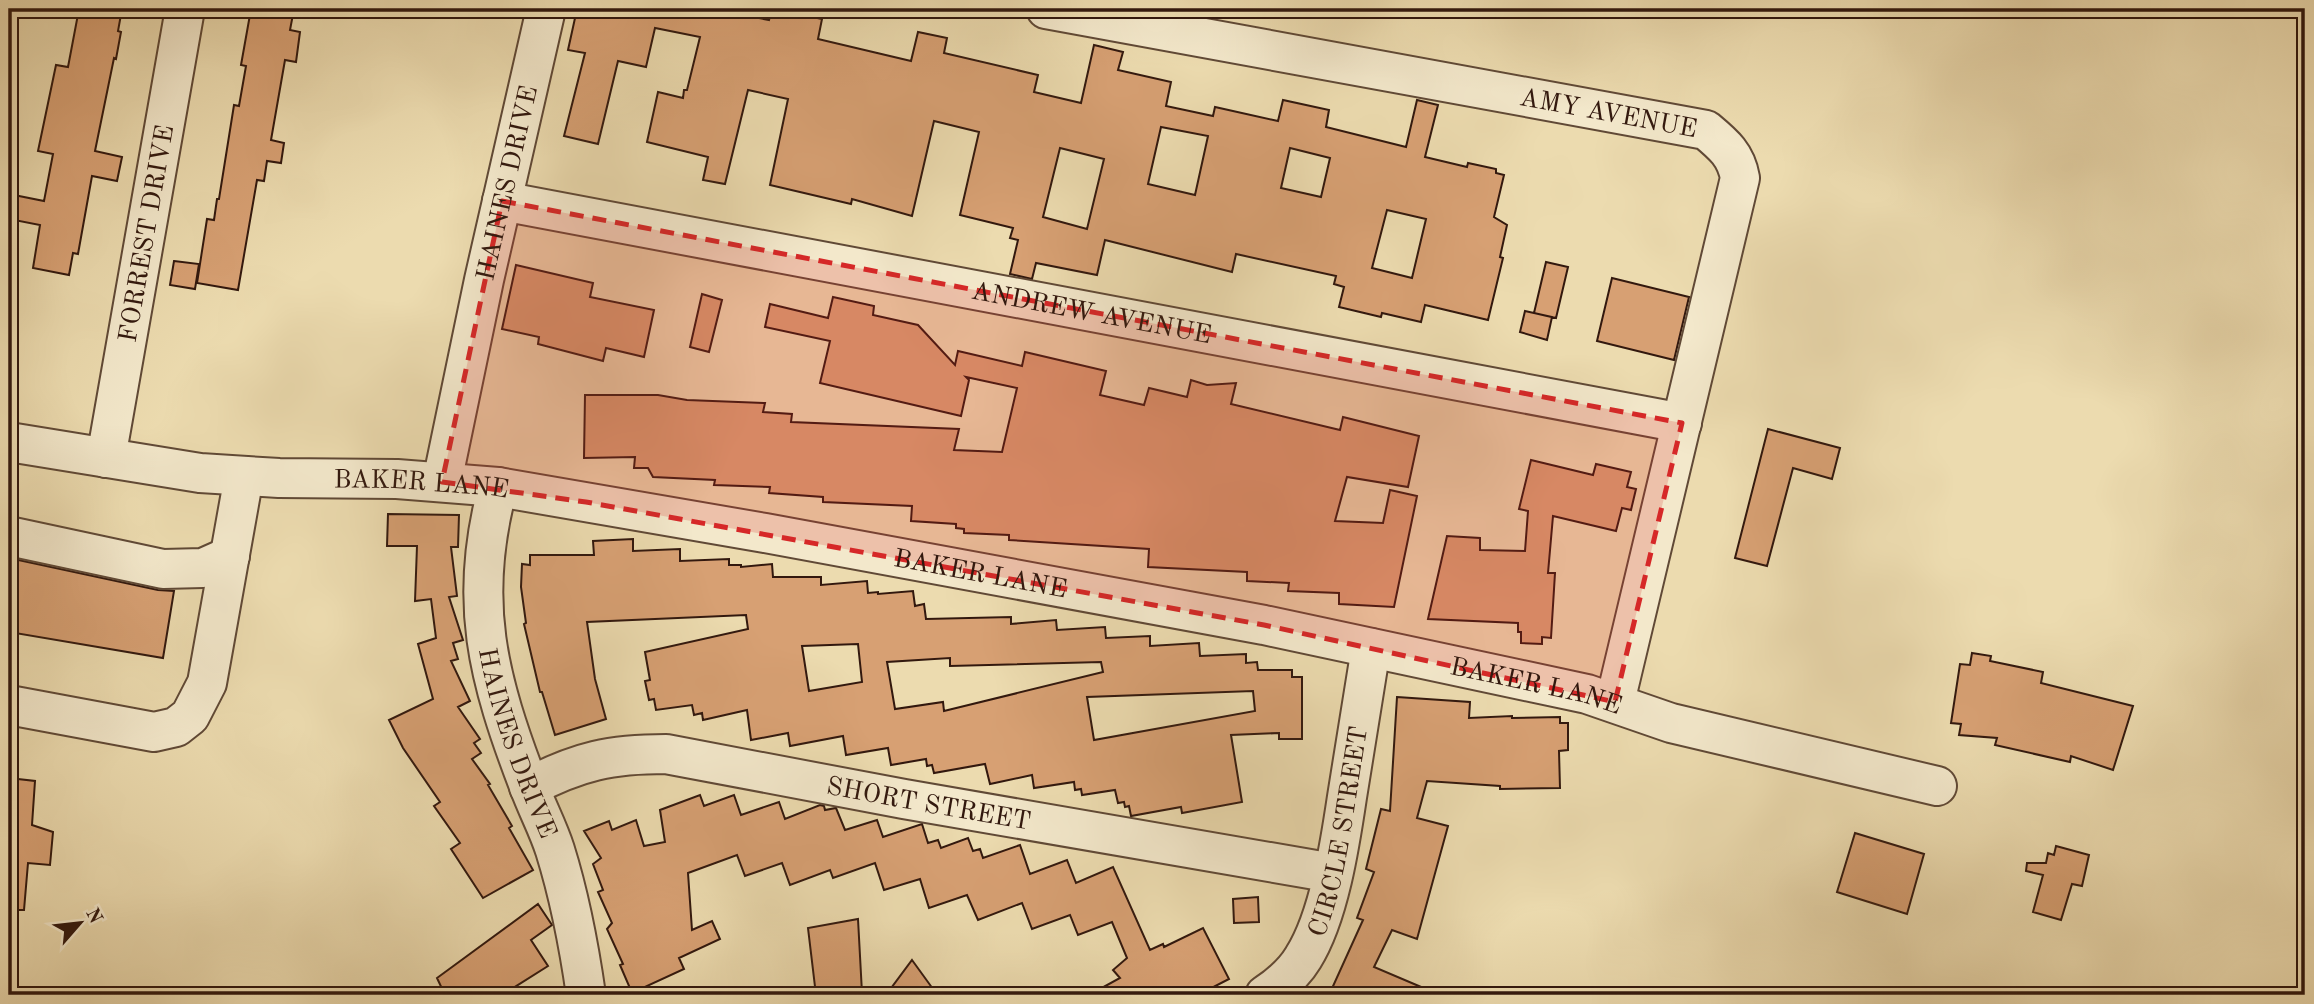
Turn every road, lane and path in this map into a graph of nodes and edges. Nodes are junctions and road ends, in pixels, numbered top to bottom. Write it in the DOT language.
graph roads {
  1 [pos="185,9"];
  2 [pos="546,9"];
  3 [pos="1046,9"];
  4 [pos="502,201"];
  5 [pos="1682,423"];
  6 [pos="9,442"];
  7 [pos="106,458"];
  8 [pos="244,476"];
  9 [pos="442,481"];
  10 [pos="498,487"];
  11 [pos="9,536"];
  12 [pos="230,556"];
  13 [pos="1371,648"];
  14 [pos="1615,702"];
  15 [pos="9,705"];
  16 [pos="1937,786"];
  17 [pos="529,787"];
  18 [pos="1333,873"];
  19 [pos="586,995"];
  20 [pos="1265,995"];
  1 -- 7 [label="street, FORREST DRIVE"];
  2 -- 4 [label="street, HAINES DRIVE"];
  3 -- 5 [label="street, AMY AVENUE"];
  4 -- 5 [label="street, ANDREW AVENUE"];
  4 -- 9 [label="street, HAINES DRIVE"];
  5 -- 14 [label="street, AMY AVENUE"];
  6 -- 7 [label="street, BAKER LANE"];
  7 -- 8 [label="street, BAKER LANE"];
  8 -- 9 [label="street, BAKER LANE"];
  8 -- 12 [label="street"];
  9 -- 10 [label="street, BAKER LANE"];
  10 -- 13 [label="street, BAKER LANE"];
  10 -- 17 [label="street, HAINES DRIVE"];
  11 -- 12 [label="street"];
  12 -- 15 [label="street"];
  13 -- 14 [label="street, BAKER LANE"];
  13 -- 18 [label="street, CIRCLE STREET"];
  14 -- 16 [label="street, BAKER LANE"];
  17 -- 18 [label="street, SHORT STREET"];
  17 -- 19 [label="street, HAINES DRIVE"];
  18 -- 20 [label="street, CIRCLE STREET"];
}
